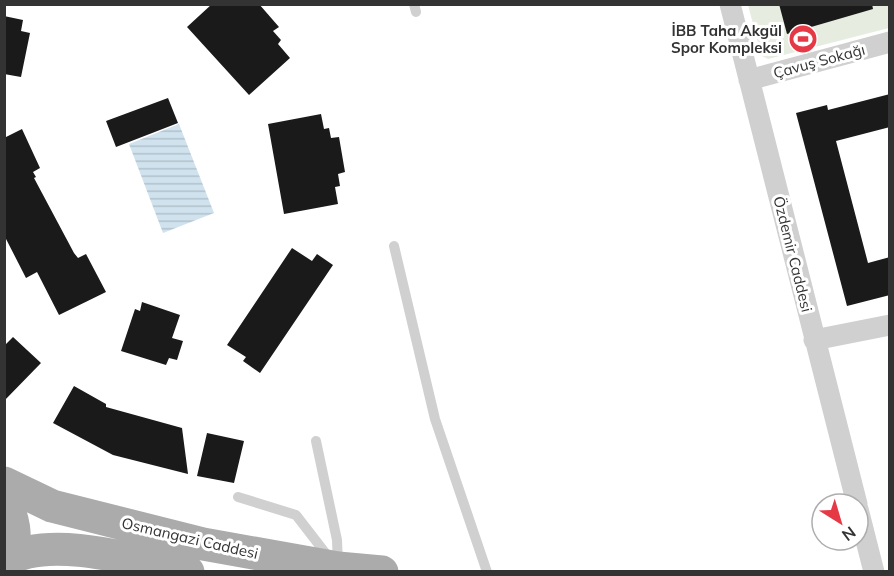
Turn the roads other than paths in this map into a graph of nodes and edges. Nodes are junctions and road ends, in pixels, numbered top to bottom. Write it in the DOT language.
graph roads {
  1 [pos="730,4"];
  2 [pos="890,42"];
  3 [pos="749,80"];
  4 [pos="393,246"];
  5 [pos="890,325"];
  6 [pos="814,340"];
  7 [pos="316,441"];
  8 [pos="4,483"];
  9 [pos="854,492"];
  10 [pos="238,497"];
  11 [pos="4,501"];
  12 [pos="869,552"];
  13 [pos="9,559"];
  14 [pos="338,568"];
  15 [pos="188,572"];
  16 [pos="382,572"];
  17 [pos="487,572"];
  18 [pos="874,572"];
  1 -- 3 [label="street, Özdemir Caddesi"];
  2 -- 3 [label="street, Çavuş Sokağı"];
  3 -- 6 [label="street, Özdemir Caddesi"];
  4 -- 17 [label="lane"];
  5 -- 6 [label="street"];
  6 -- 9 [label="street, Özdemir Caddesi"];
  7 -- 14 [label="lane"];
  8 -- 14 [label="main road, Osmangazi Caddesi"];
  10 -- 14 [label="lane"];
  11 -- 13 [label="main road"];
  12 -- 18 [label="street"];
  13 -- 15 [label="main road"];
  14 -- 16 [label="main road, Osmangazi Caddesi"];
}
